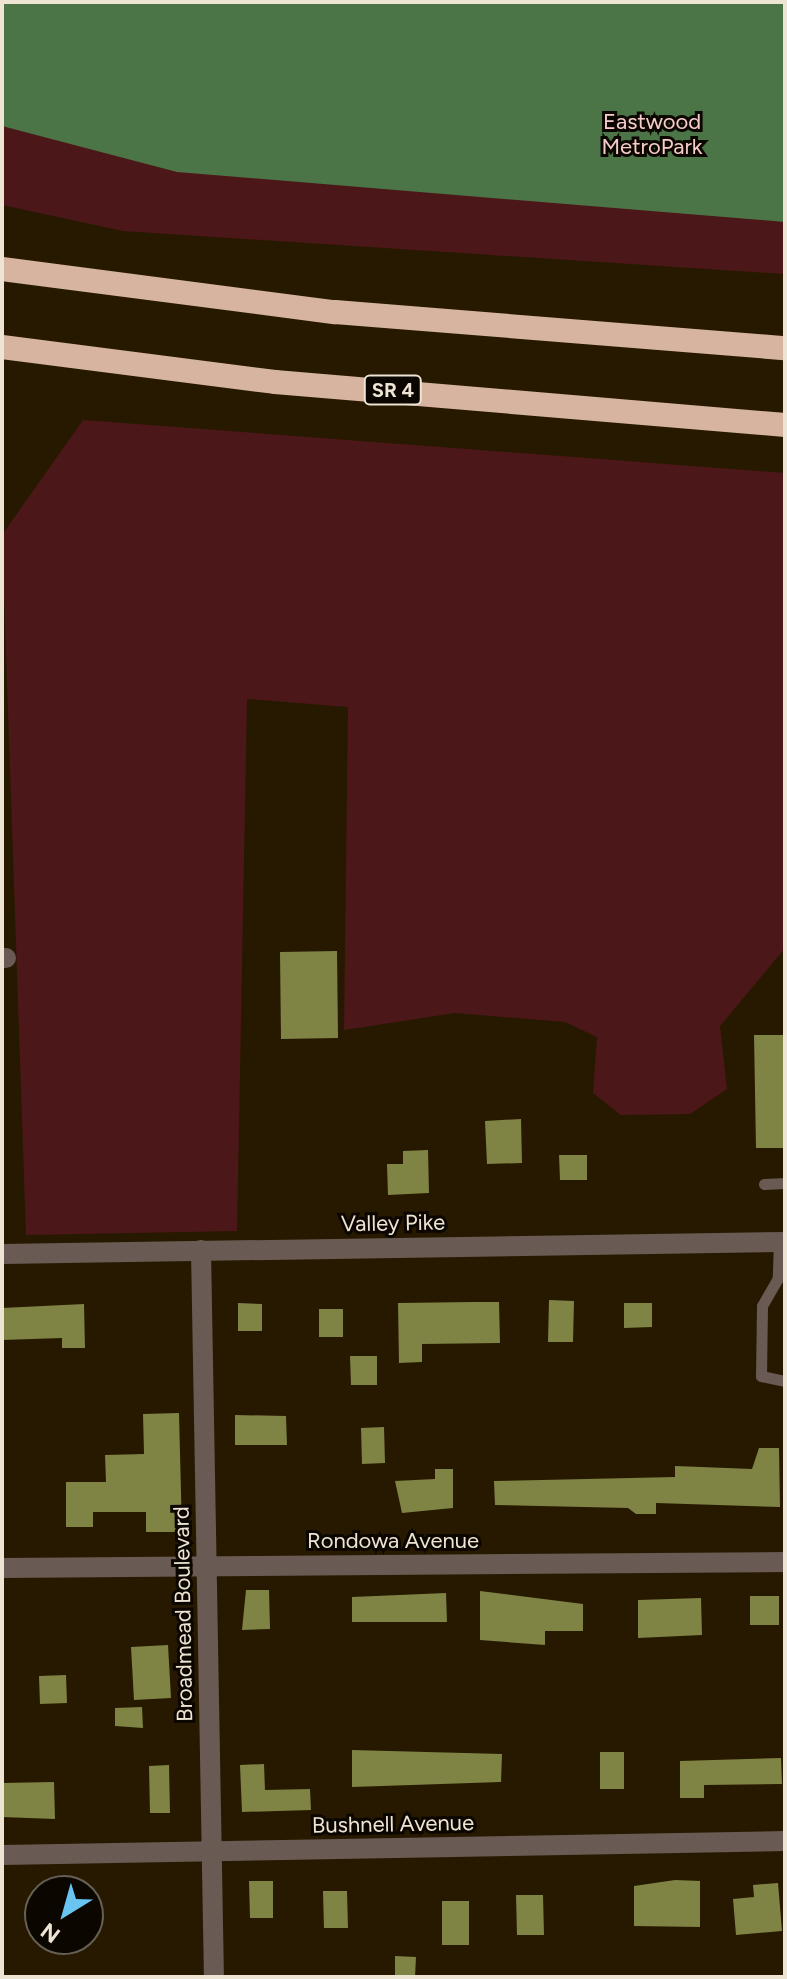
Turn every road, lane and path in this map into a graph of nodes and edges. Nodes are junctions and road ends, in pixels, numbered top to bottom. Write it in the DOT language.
graph roads {
  1 [pos="2,269"];
  2 [pos="2,347"];
  3 [pos="785,348"];
  4 [pos="785,425"];
  5 [pos="785,1183"];
  6 [pos="764,1184"];
  7 [pos="782,1242"];
  8 [pos="201,1250"];
  9 [pos="2,1254"];
  10 [pos="785,1381"];
  11 [pos="785,1562"];
  12 [pos="206,1567"];
  13 [pos="2,1568"];
  14 [pos="785,1841"];
  15 [pos="211,1851"];
  16 [pos="2,1855"];
  17 [pos="214,1977"];
  1 -- 3 [label="highway"];
  2 -- 4 [label="highway, SR 4"];
  5 -- 6 [label="lane"];
  7 -- 8 [label="street, Valley Pike"];
  7 -- 10 [label="lane"];
  8 -- 9 [label="street, Valley Pike"];
  8 -- 12 [label="street, Broadmead Boulevard"];
  11 -- 12 [label="street, Rondowa Avenue"];
  12 -- 13 [label="street, Rondowa Avenue"];
  12 -- 15 [label="street, Broadmead Boulevard"];
  14 -- 15 [label="street, Bushnell Avenue"];
  15 -- 16 [label="street, Bushnell Avenue"];
  15 -- 17 [label="street, Broadmead Boulevard"];
}
